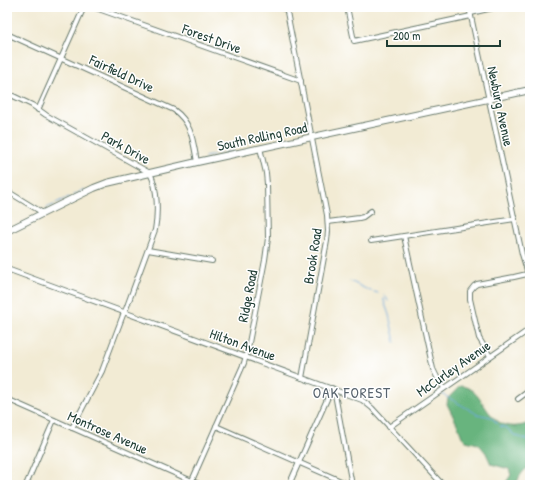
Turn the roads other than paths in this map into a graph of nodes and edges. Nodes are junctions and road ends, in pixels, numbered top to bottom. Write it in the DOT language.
graph roads {
  1 [pos="84,7"];
  2 [pos="93,7"];
  3 [pos="279,7"];
  4 [pos="347,7"];
  5 [pos="469,7"];
  6 [pos="497,7"];
  7 [pos="286,8"];
  8 [pos="471,14"];
  9 [pos="7,34"];
  10 [pos="62,58"];
  11 [pos="301,81"];
  12 [pos="530,90"];
  13 [pos="7,93"];
  14 [pos="489,99"];
  15 [pos="38,110"];
  16 [pos="313,137"];
  17 [pos="260,148"];
  18 [pos="198,162"];
  19 [pos="150,173"];
  20 [pos="7,191"];
  21 [pos="371,212"];
  22 [pos="43,213"];
  23 [pos="515,219"];
  24 [pos="328,222"];
  25 [pos="7,231"];
  26 [pos="404,236"];
  27 [pos="371,241"];
  28 [pos="148,250"];
  29 [pos="212,261"];
  30 [pos="7,269"];
  31 [pos="528,274"];
  32 [pos="530,280"];
  33 [pos="124,312"];
  34 [pos="530,329"];
  35 [pos="490,356"];
  36 [pos="246,357"];
  37 [pos="302,378"];
  38 [pos="444,388"];
  39 [pos="333,389"];
  40 [pos="530,390"];
  41 [pos="7,399"];
  42 [pos="518,399"];
  43 [pos="54,420"];
  44 [pos="216,426"];
  45 [pos="389,427"];
  46 [pos="72,428"];
  47 [pos="299,463"];
  48 [pos="191,483"];
  49 [pos="26,485"];
  50 [pos="201,485"];
  51 [pos="289,485"];
  52 [pos="351,485"];
  53 [pos="443,485"];
  1 -- 10 [label="street"];
  2 -- 11 [label="street, Forest Drive"];
  3 -- 7 [label="street"];
  4 -- 8 [label="street"];
  5 -- 8 [label="street, Newburg Avenue"];
  6 -- 8 [label="street"];
  7 -- 11 [label="street, Brook Road"];
  8 -- 14 [label="street, Newburg Avenue"];
  9 -- 10 [label="street, Fairfield Drive"];
  10 -- 15 [label="street"];
  10 -- 18 [label="street, Fairfield Drive"];
  11 -- 16 [label="street, Brook Road"];
  12 -- 14 [label="main road, South Rolling Road"];
  13 -- 15 [label="street, Park Drive"];
  14 -- 16 [label="main road, South Rolling Road"];
  14 -- 23 [label="street, Newburg Avenue"];
  15 -- 19 [label="street, Park Drive"];
  16 -- 17 [label="main road, South Rolling Road"];
  16 -- 24 [label="street, Brook Road"];
  17 -- 18 [label="main road, South Rolling Road"];
  17 -- 36 [label="street, Ridge Road"];
  18 -- 19 [label="main road, South Rolling Road"];
  19 -- 22 [label="main road, South Rolling Road"];
  19 -- 28 [label="street, Park Drive"];
  20 -- 22 [label="street"];
  21 -- 24 [label="street"];
  22 -- 25 [label="main road, South Rolling Road"];
  23 -- 26 [label="street"];
  23 -- 31 [label="street, Newburg Avenue"];
  24 -- 37 [label="street, Brook Road"];
  26 -- 27 [label="street"];
  26 -- 38 [label="street"];
  28 -- 29 [label="street"];
  28 -- 33 [label="street, Park Drive"];
  30 -- 33 [label="street, Hilton Avenue"];
  31 -- 32 [label="street, Newburg Avenue"];
  31 -- 35 [label="street"];
  33 -- 36 [label="street, Hilton Avenue"];
  33 -- 46 [label="street, Park Drive"];
  34 -- 35 [label="street, McCurley Avenue"];
  35 -- 38 [label="street, McCurley Avenue"];
  36 -- 37 [label="street, Hilton Avenue"];
  36 -- 44 [label="street, Ridge Road"];
  37 -- 39 [label="street, Hilton Avenue"];
  38 -- 45 [label="street, McCurley Avenue"];
  39 -- 45 [label="street, Hilton Avenue"];
  39 -- 47 [label="street"];
  39 -- 52 [label="street"];
  40 -- 42 [label="street"];
  41 -- 43 [label="street, Montrose Avenue"];
  43 -- 46 [label="street, Montrose Avenue"];
  43 -- 49 [label="street"];
  44 -- 47 [label="street"];
  44 -- 48 [label="street, Ridge Road"];
  45 -- 53 [label="street, Hilton Avenue"];
  46 -- 48 [label="street, Montrose Avenue"];
  47 -- 51 [label="street"];
  47 -- 52 [label="street"];
  48 -- 50 [label="street, Montrose Avenue"];
}
